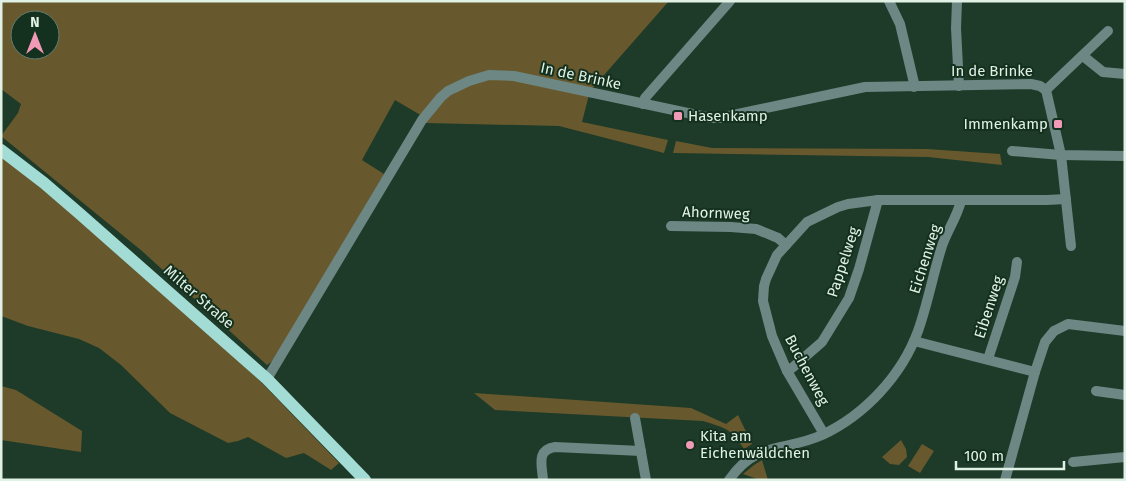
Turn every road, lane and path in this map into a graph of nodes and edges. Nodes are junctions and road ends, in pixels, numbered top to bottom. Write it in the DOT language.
graph roads {
  1 [pos="730,1"];
  2 [pos="889,1"];
  3 [pos="957,1"];
  4 [pos="1108,31"];
  5 [pos="1083,56"];
  6 [pos="1125,74"];
  7 [pos="959,86"];
  8 [pos="914,87"];
  9 [pos="1046,90"];
  10 [pos="643,104"];
  11 [pos="1,150"];
  12 [pos="1012,151"];
  13 [pos="1062,155"];
  14 [pos="1125,156"];
  15 [pos="1066,199"];
  16 [pos="878,200"];
  17 [pos="961,200"];
  18 [pos="671,226"];
  19 [pos="786,245"];
  20 [pos="1071,246"];
  21 [pos="1017,262"];
  22 [pos="1125,331"];
  23 [pos="914,341"];
  24 [pos="988,359"];
  25 [pos="787,371"];
  26 [pos="1035,372"];
  27 [pos="267,379"];
  28 [pos="1096,391"];
  29 [pos="1125,395"];
  30 [pos="636,418"];
  31 [pos="824,434"];
  32 [pos="641,451"];
  33 [pos="1125,457"];
  34 [pos="1073,462"];
  35 [pos="365,480"];
  36 [pos="543,480"];
  37 [pos="646,480"];
  38 [pos="729,480"];
  39 [pos="1005,480"];
  1 -- 10 [label="street"];
  2 -- 8 [label="street"];
  3 -- 7 [label="street"];
  4 -- 5 [label="street"];
  5 -- 6 [label="street"];
  5 -- 9 [label="street"];
  7 -- 8 [label="street, In de Brinke"];
  7 -- 9 [label="street, In de Brinke"];
  8 -- 10 [label="street, In de Brinke"];
  9 -- 13 [label="street"];
  10 -- 27 [label="street, In de Brinke"];
  11 -- 27 [label="main road, Milter Straße"];
  12 -- 13 [label="street"];
  13 -- 14 [label="street"];
  13 -- 15 [label="street"];
  15 -- 17 [label="street"];
  15 -- 20 [label="street"];
  16 -- 17 [label="street, Buchenweg"];
  16 -- 19 [label="street, Buchenweg"];
  16 -- 25 [label="street, Pappelweg"];
  17 -- 23 [label="street, Eichenweg"];
  18 -- 19 [label="street, Ahornweg"];
  19 -- 25 [label="street, Buchenweg"];
  21 -- 24 [label="street, Eibenweg"];
  22 -- 26 [label="street"];
  23 -- 24 [label="street"];
  23 -- 31 [label="street, Eichenweg"];
  24 -- 26 [label="street"];
  25 -- 31 [label="street, Buchenweg"];
  26 -- 39 [label="street"];
  27 -- 35 [label="main road, Milter Straße"];
  28 -- 29 [label="street"];
  30 -- 32 [label="street"];
  31 -- 38 [label="street, Eichenweg"];
  32 -- 36 [label="street"];
  32 -- 37 [label="street"];
  33 -- 34 [label="street"];
}
